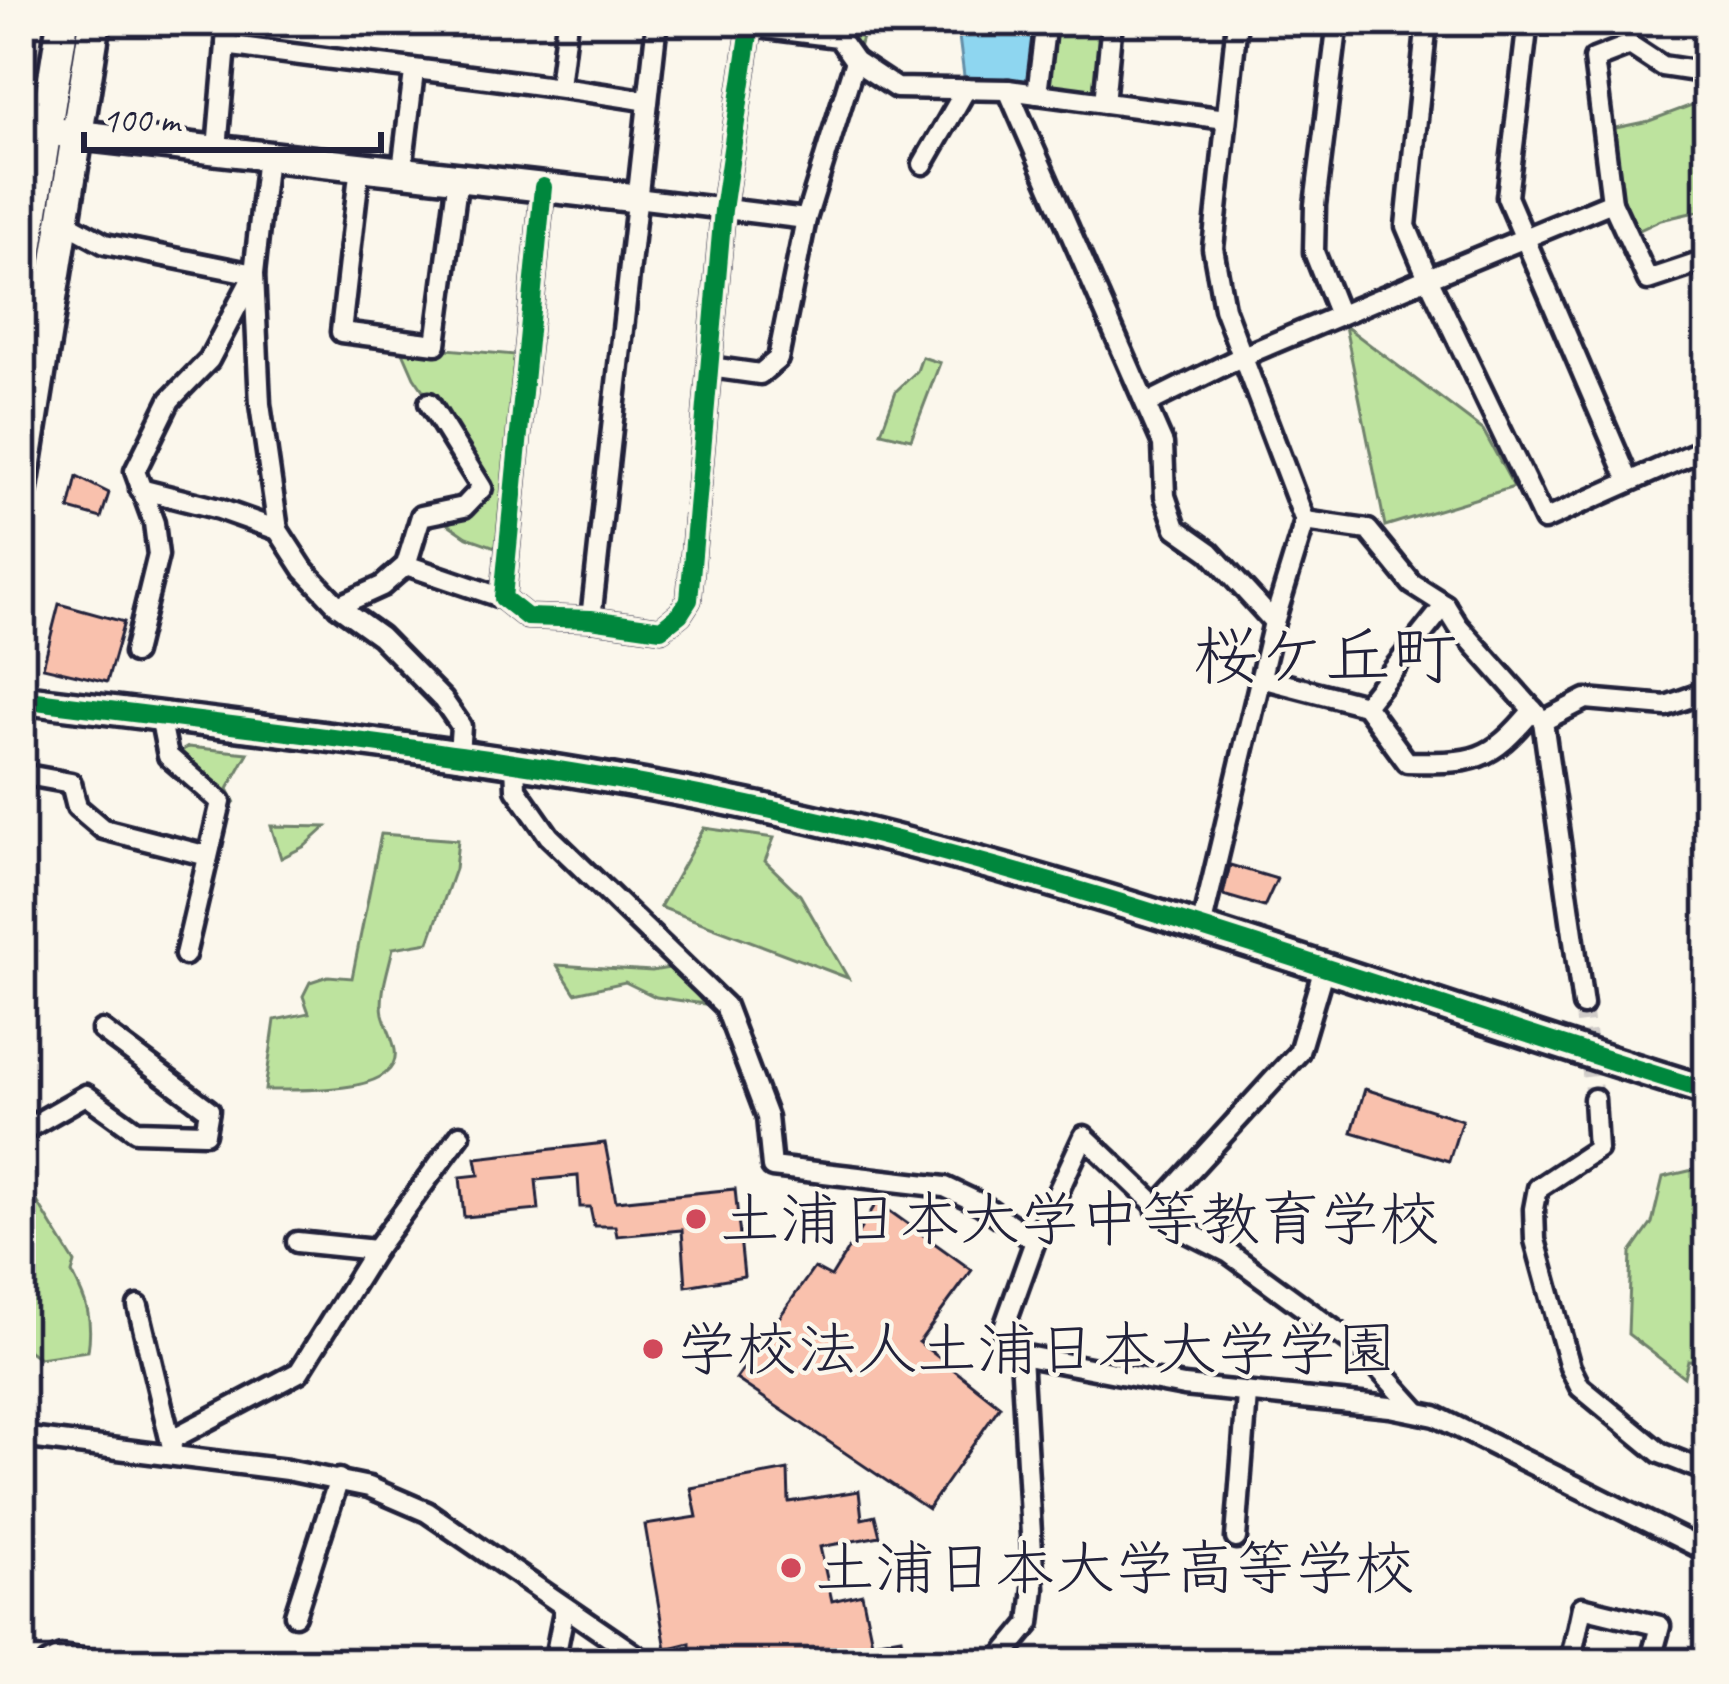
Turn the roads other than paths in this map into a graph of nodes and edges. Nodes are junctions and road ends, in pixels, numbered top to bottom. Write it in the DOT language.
graph roads {
  1 [pos="64,21"];
  2 [pos="95,21"];
  3 [pos="227,21"];
  4 [pos="567,21"];
  5 [pos="657,21"];
  6 [pos="1046,21"];
  7 [pos="1112,21"];
  8 [pos="1237,21"];
  9 [pos="1338,21"];
  10 [pos="1427,21"];
  11 [pos="1528,21"];
  12 [pos="750,23"];
  13 [pos="1708,44"];
  14 [pos="226,45"];
  15 [pos="855,61"];
  16 [pos="414,71"];
  17 [pos="1707,72"];
  18 [pos="559,86"];
  19 [pos="966,89"];
  20 [pos="1008,90"];
  21 [pos="1037,94"];
  22 [pos="648,101"];
  23 [pos="1104,103"];
  24 [pos="1226,119"];
  25 [pos="37,136"];
  26 [pos="217,149"];
  27 [pos="267,155"];
  28 [pos="922,164"];
  29 [pos="361,165"];
  30 [pos="402,170"];
  31 [pos="458,178"];
  32 [pos="543,188"];
  33 [pos="637,198"];
  34 [pos="1612,202"];
  35 [pos="723,210"];
  36 [pos="806,219"];
  37 [pos="63,221"];
  38 [pos="1522,239"];
  39 [pos="1708,260"];
  40 [pos="254,274"];
  41 [pos="1428,278"];
  42 [pos="21,287"];
  43 [pos="1339,315"];
  44 [pos="1244,356"];
  45 [pos="710,368"];
  46 [pos="429,404"];
  47 [pos="1146,404"];
  48 [pos="1708,447"];
  49 [pos="1629,481"];
  50 [pos="21,488"];
  51 [pos="140,489"];
  52 [pos="1305,521"];
  53 [pos="278,530"];
  54 [pos="406,565"];
  55 [pos="503,598"];
  56 [pos="1444,605"];
  57 [pos="338,606"];
  58 [pos="591,619"];
  59 [pos="1274,622"];
  60 [pos="134,653"];
  61 [pos="1261,678"];
  62 [pos="1708,691"];
  63 [pos="21,699"];
  64 [pos="1365,705"];
  65 [pos="1538,715"];
  66 [pos="160,716"];
  67 [pos="459,754"];
  68 [pos="515,762"];
  69 [pos="21,774"];
  70 [pos="208,856"];
  71 [pos="1201,928"];
  72 [pos="185,955"];
  73 [pos="1324,968"];
  74 [pos="1583,1005"];
  75 [pos="102,1030"];
  76 [pos="1708,1091"];
  77 [pos="1594,1099"];
  78 [pos="21,1132"];
  79 [pos="460,1136"];
  80 [pos="1156,1208"];
  81 [pos="1035,1241"];
  82 [pos="297,1242"];
  83 [pos="375,1250"];
  84 [pos="139,1306"];
  85 [pos="1021,1355"];
  86 [pos="1247,1395"];
  87 [pos="1417,1411"];
  88 [pos="21,1437"];
  89 [pos="171,1448"];
  90 [pos="1708,1472"];
  91 [pos="339,1479"];
  92 [pos="1237,1538"];
  93 [pos="1708,1552"];
  94 [pos="565,1606"];
  95 [pos="295,1615"];
  96 [pos="48,1663"];
  97 [pos="112,1663"];
  98 [pos="554,1663"];
  99 [pos="646,1663"];
  100 [pos="997,1663"];
  101 [pos="1570,1663"];
  102 [pos="1650,1663"];
  1 -- 25 [label="main road"];
  2 -- 25 [label="main road"];
  3 -- 14 [label="street"];
  4 -- 18 [label="street"];
  5 -- 22 [label="street"];
  6 -- 21 [label="street"];
  7 -- 23 [label="street"];
  8 -- 24 [label="street"];
  9 -- 43 [label="street"];
  10 -- 41 [label="street"];
  11 -- 38 [label="street"];
  12 -- 15 [label="street"];
  12 -- 35 [label="street"];
  13 -- 17 [label="street"];
  14 -- 16 [label="street"];
  14 -- 26 [label="street"];
  15 -- 19 [label="street"];
  15 -- 36 [label="street"];
  16 -- 18 [label="street"];
  16 -- 30 [label="street"];
  17 -- 34 [label="street"];
  18 -- 22 [label="street"];
  19 -- 20 [label="street"];
  19 -- 28 [label="street"];
  20 -- 21 [label="street"];
  20 -- 47 [label="street"];
  21 -- 23 [label="street"];
  22 -- 33 [label="street"];
  23 -- 24 [label="street"];
  24 -- 44 [label="street"];
  25 -- 26 [label="street"];
  25 -- 37 [label="main road"];
  25 -- 42 [label="main road"];
  26 -- 27 [label="street"];
  27 -- 29 [label="street"];
  27 -- 40 [label="street"];
  29 -- 30 [label="street"];
  29 -- 31 [label="street"];
  30 -- 31 [label="street"];
  31 -- 32 [label="street"];
  32 -- 33 [label="street"];
  32 -- 55 [label="street"];
  33 -- 35 [label="street"];
  33 -- 58 [label="street"];
  34 -- 38 [label="street"];
  34 -- 39 [label="street"];
  35 -- 36 [label="street"];
  35 -- 45 [label="street"];
  36 -- 45 [label="street"];
  37 -- 40 [label="street"];
  37 -- 50 [label="main road"];
  38 -- 41 [label="street"];
  38 -- 49 [label="street"];
  40 -- 51 [label="street"];
  40 -- 53 [label="street"];
  41 -- 43 [label="street"];
  41 -- 49 [label="street"];
  43 -- 44 [label="street"];
  44 -- 47 [label="street"];
  44 -- 52 [label="street"];
  45 -- 58 [label="street"];
  46 -- 54 [label="street"];
  47 -- 59 [label="street"];
  48 -- 49 [label="street"];
  51 -- 53 [label="street"];
  51 -- 60 [label="street"];
  52 -- 56 [label="street"];
  52 -- 59 [label="street"];
  53 -- 57 [label="street"];
  54 -- 55 [label="street"];
  54 -- 57 [label="street"];
  55 -- 58 [label="street"];
  56 -- 64 [label="street"];
  56 -- 65 [label="street"];
  57 -- 67 [label="street"];
  59 -- 61 [label="street"];
  61 -- 64 [label="street"];
  61 -- 71 [label="street"];
  62 -- 65 [label="street"];
  63 -- 66 [label="street"];
  64 -- 65 [label="street"];
  65 -- 74 [label="street"];
  66 -- 67 [label="street"];
  66 -- 70 [label="street"];
  67 -- 68 [label="street"];
  68 -- 71 [label="street"];
  68 -- 81 [label="street"];
  69 -- 70 [label="street"];
  70 -- 72 [label="street"];
  71 -- 73 [label="street"];
  73 -- 76 [label="street"];
  73 -- 80 [label="street"];
  75 -- 78 [label="street"];
  77 -- 90 [label="street"];
  79 -- 83 [label="street"];
  80 -- 81 [label="street"];
  80 -- 87 [label="street"];
  81 -- 85 [label="street"];
  82 -- 83 [label="street"];
  83 -- 89 [label="street"];
  84 -- 89 [label="street"];
  85 -- 86 [label="street"];
  85 -- 100 [label="street"];
  86 -- 87 [label="street"];
  86 -- 92 [label="street"];
  87 -- 93 [label="street"];
  88 -- 89 [label="street"];
  89 -- 91 [label="street"];
  91 -- 94 [label="street"];
  91 -- 95 [label="street"];
  94 -- 98 [label="street"];
  94 -- 99 [label="street"];
  96 -- 97 [label="street"];
  101 -- 102 [label="street"];
}
